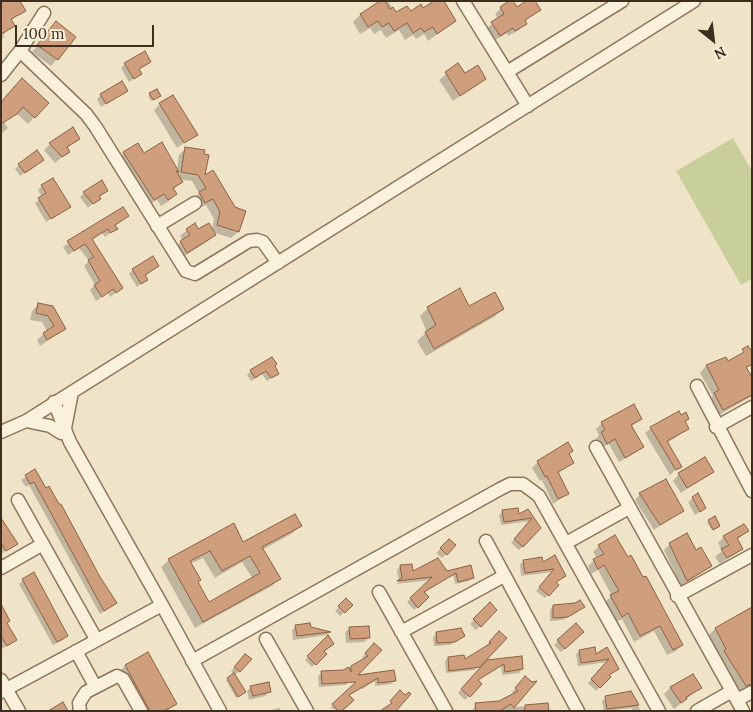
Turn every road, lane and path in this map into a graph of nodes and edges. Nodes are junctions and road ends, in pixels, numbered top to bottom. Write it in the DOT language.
graph roads {
  1 [pos="463,1"];
  2 [pos="622,1"];
  3 [pos="694,1"];
  4 [pos="44,12"];
  5 [pos="20,51"];
  6 [pos="507,72"];
  7 [pos="1,75"];
  8 [pos="528,106"];
  9 [pos="195,203"];
  10 [pos="157,226"];
  11 [pos="278,263"];
  12 [pos="696,386"];
  13 [pos="72,392"];
  14 [pos="49,405"];
  15 [pos="752,407"];
  16 [pos="26,421"];
  17 [pos="716,427"];
  18 [pos="1,432"];
  19 [pos="65,435"];
  20 [pos="596,447"];
  21 [pos="752,490"];
  22 [pos="18,500"];
  23 [pos="629,508"];
  24 [pos="486,542"];
  25 [pos="566,543"];
  26 [pos="43,544"];
  27 [pos="752,555"];
  28 [pos="1,568"];
  29 [pos="504,576"];
  30 [pos="379,592"];
  31 [pos="677,596"];
  32 [pos="162,605"];
  33 [pos="401,632"];
  34 [pos="96,639"];
  35 [pos="266,639"];
  36 [pos="76,651"];
  37 [pos="192,661"];
  38 [pos="95,686"];
  39 [pos="3,687"];
  40 [pos="752,692"];
  41 [pos="738,700"];
  42 [pos="19,711"];
  43 [pos="80,711"];
  44 [pos="141,711"];
  45 [pos="220,711"];
  46 [pos="307,711"];
  47 [pos="446,711"];
  48 [pos="578,711"];
  49 [pos="659,711"];
  50 [pos="697,711"];
  1 -- 6 [label="street"];
  2 -- 6 [label="street"];
  3 -- 8 [label="street"];
  4 -- 5 [label="street"];
  5 -- 7 [label="street"];
  5 -- 10 [label="street"];
  6 -- 8 [label="street"];
  8 -- 11 [label="street"];
  9 -- 10 [label="street"];
  10 -- 11 [label="street"];
  11 -- 13 [label="street"];
  12 -- 17 [label="street"];
  13 -- 14 [label="street"];
  13 -- 19 [label="street"];
  14 -- 16 [label="street"];
  14 -- 19 [label="street"];
  15 -- 17 [label="street"];
  16 -- 18 [label="street"];
  16 -- 19 [label="street"];
  17 -- 21 [label="street"];
  19 -- 32 [label="street"];
  20 -- 23 [label="street"];
  22 -- 26 [label="street"];
  23 -- 25 [label="street"];
  23 -- 31 [label="street"];
  24 -- 29 [label="street"];
  25 -- 37 [label="street"];
  25 -- 49 [label="street"];
  26 -- 28 [label="street"];
  26 -- 34 [label="street"];
  27 -- 31 [label="street"];
  29 -- 33 [label="street"];
  29 -- 48 [label="street"];
  30 -- 33 [label="street"];
  31 -- 41 [label="street"];
  32 -- 34 [label="street"];
  32 -- 37 [label="street"];
  33 -- 47 [label="street"];
  34 -- 36 [label="street"];
  35 -- 46 [label="street"];
  36 -- 38 [label="street"];
  36 -- 39 [label="street"];
  37 -- 45 [label="street"];
  38 -- 43 [label="street"];
  38 -- 44 [label="street"];
  39 -- 42 [label="street"];
  40 -- 41 [label="street"];
  41 -- 50 [label="street"];
}
